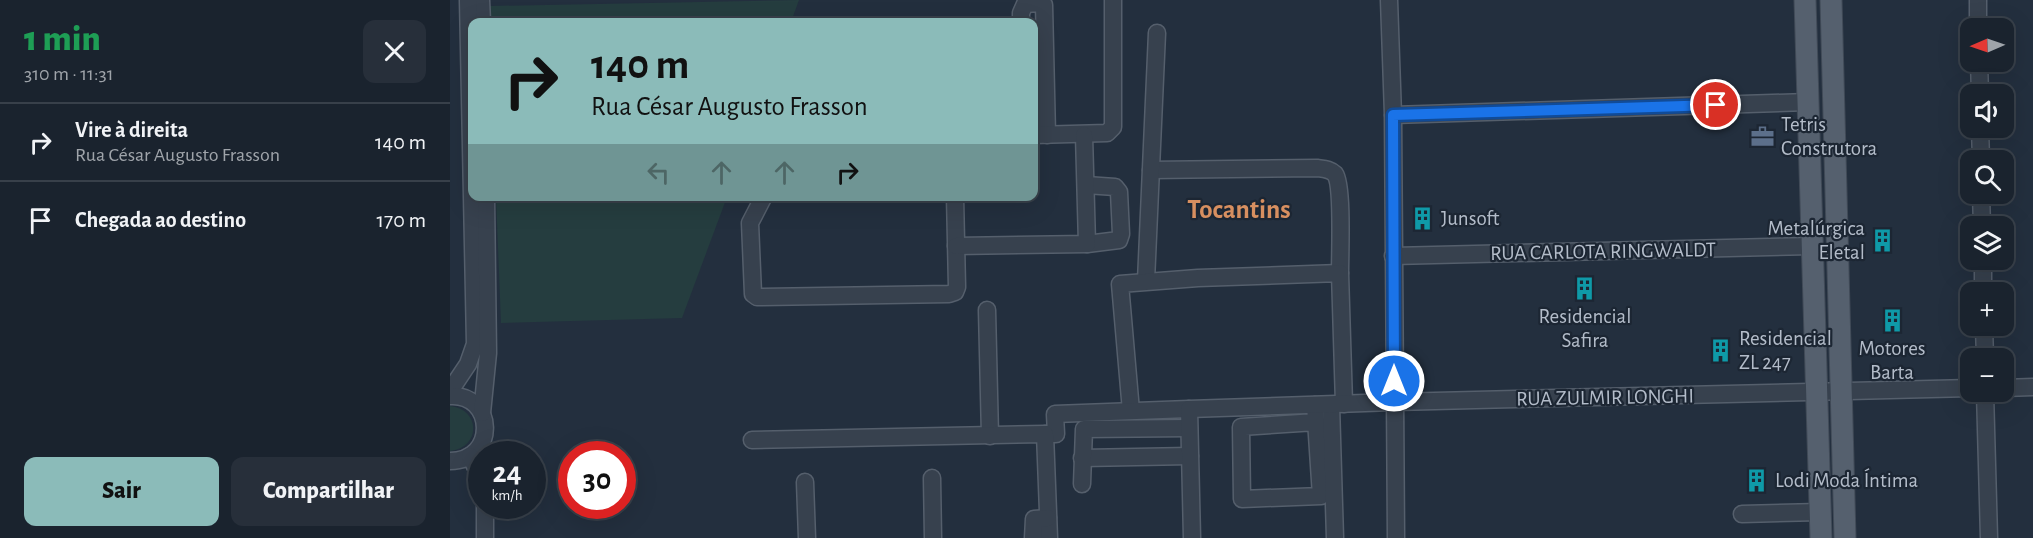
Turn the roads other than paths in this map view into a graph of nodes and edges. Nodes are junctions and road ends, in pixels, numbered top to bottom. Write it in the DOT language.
graph roads {
  1 [pos="468,0"];
  2 [pos="481,0"];
  3 [pos="1113,0"];
  4 [pos="1389,0"];
  5 [pos="1806,0"];
  6 [pos="1831,0"];
  7 [pos="1978,0"];
  8 [pos="468,18"];
  9 [pos="482,18"];
  10 [pos="1021,18"];
  11 [pos="1978,18"];
  12 [pos="1157,33"];
  13 [pos="1833,62"];
  14 [pos="1808,102"];
  15 [pos="1393,115"];
  16 [pos="1040,135"];
  17 [pos="1084,135"];
  18 [pos="1151,170"];
  19 [pos="1086,185"];
  20 [pos="472,201"];
  21 [pos="486,201"];
  22 [pos="761,201"];
  23 [pos="955,201"];
  24 [pos="1087,244"];
  25 [pos="956,246"];
  26 [pos="1812,246"];
  27 [pos="1394,256"];
  28 [pos="1340,273"];
  29 [pos="1146,281"];
  30 [pos="1813,306"];
  31 [pos="987,310"];
  32 [pos="2033,387"];
  33 [pos="1960,388"];
  34 [pos="2014,388"];
  35 [pos="1841,391"];
  36 [pos="1817,393"];
  37 [pos="450,394"];
  38 [pos="1394,402"];
  39 [pos="1985,402"];
  40 [pos="1189,409"];
  41 [pos="1327,409"];
  42 [pos="1131,411"];
  43 [pos="482,413"];
  44 [pos="1189,428"];
  45 [pos="1045,434"];
  46 [pos="990,436"];
  47 [pos="752,440"];
  48 [pos="482,441"];
  49 [pos="468,456"];
  50 [pos="1190,456"];
  51 [pos="1082,458"];
  52 [pos="1842,460"];
  53 [pos="450,461"];
  54 [pos="932,478"];
  55 [pos="805,482"];
  56 [pos="1082,484"];
  57 [pos="1820,512"];
  58 [pos="1742,514"];
  59 [pos="1048,518"];
  60 [pos="485,519"];
  61 [pos="485,538"];
  62 [pos="807,538"];
  63 [pos="933,538"];
  64 [pos="1033,538"];
  65 [pos="1049,538"];
  66 [pos="1192,538"];
  67 [pos="1335,538"];
  68 [pos="1396,538"];
  69 [pos="1821,538"];
  70 [pos="1845,538"];
  71 [pos="1989,538"];
  1 -- 8 [label="street"];
  2 -- 9 [label="street"];
  3 -- 17 [label="street"];
  4 -- 15 [label="street"];
  5 -- 13 [label="main road"];
  5 -- 14 [label="main road"];
  6 -- 13 [label="main road"];
  7 -- 11 [label="street"];
  10 -- 16 [label="street"];
  12 -- 18 [label="street"];
  13 -- 35 [label="main road"];
  14 -- 15 [label="street"];
  14 -- 26 [label="main road"];
  15 -- 27 [label="street"];
  16 -- 17 [label="street"];
  17 -- 19 [label="street"];
  18 -- 28 [label="street"];
  18 -- 29 [label="street"];
  19 -- 24 [label="street"];
  19 -- 24 [label="street"];
  20 -- 37 [label="street"];
  21 -- 43 [label="street"];
  22 -- 25 [label="street"];
  23 -- 25 [label="street"];
  24 -- 25 [label="street"];
  26 -- 27 [label="street, RUA CARLOTA RINGWALDT"];
  26 -- 30 [label="main road"];
  27 -- 38 [label="street"];
  28 -- 29 [label="street"];
  28 -- 41 [label="street"];
  29 -- 42 [label="street"];
  30 -- 35 [label="main road"];
  30 -- 36 [label="main road"];
  31 -- 46 [label="street"];
  32 -- 34 [label="street"];
  33 -- 35 [label="street"];
  35 -- 36 [label="street, RUA ZULMIR LONGHI"];
  35 -- 52 [label="main road"];
  36 -- 38 [label="street, RUA ZULMIR LONGHI"];
  36 -- 52 [label="main road"];
  36 -- 57 [label="main road"];
  37 -- 43 [label="street"];
  38 -- 41 [label="street, RUA ZULMIR LONGHI"];
  38 -- 68 [label="street"];
  39 -- 71 [label="street"];
  40 -- 41 [label="street"];
  40 -- 42 [label="street"];
  40 -- 44 [label="street"];
  41 -- 41 [label="street"];
  41 -- 67 [label="street"];
  42 -- 45 [label="street"];
  43 -- 48 [label="street"];
  44 -- 50 [label="street"];
  44 -- 51 [label="street"];
  45 -- 46 [label="street"];
  45 -- 59 [label="street"];
  46 -- 47 [label="street"];
  49 -- 53 [label="street"];
  50 -- 51 [label="street"];
  50 -- 66 [label="street"];
  51 -- 56 [label="street"];
  52 -- 70 [label="main road"];
  54 -- 63 [label="street"];
  55 -- 62 [label="street"];
  57 -- 58 [label="street"];
  57 -- 69 [label="main road"];
  59 -- 64 [label="street"];
  59 -- 65 [label="street"];
  60 -- 61 [label="street"];
}
